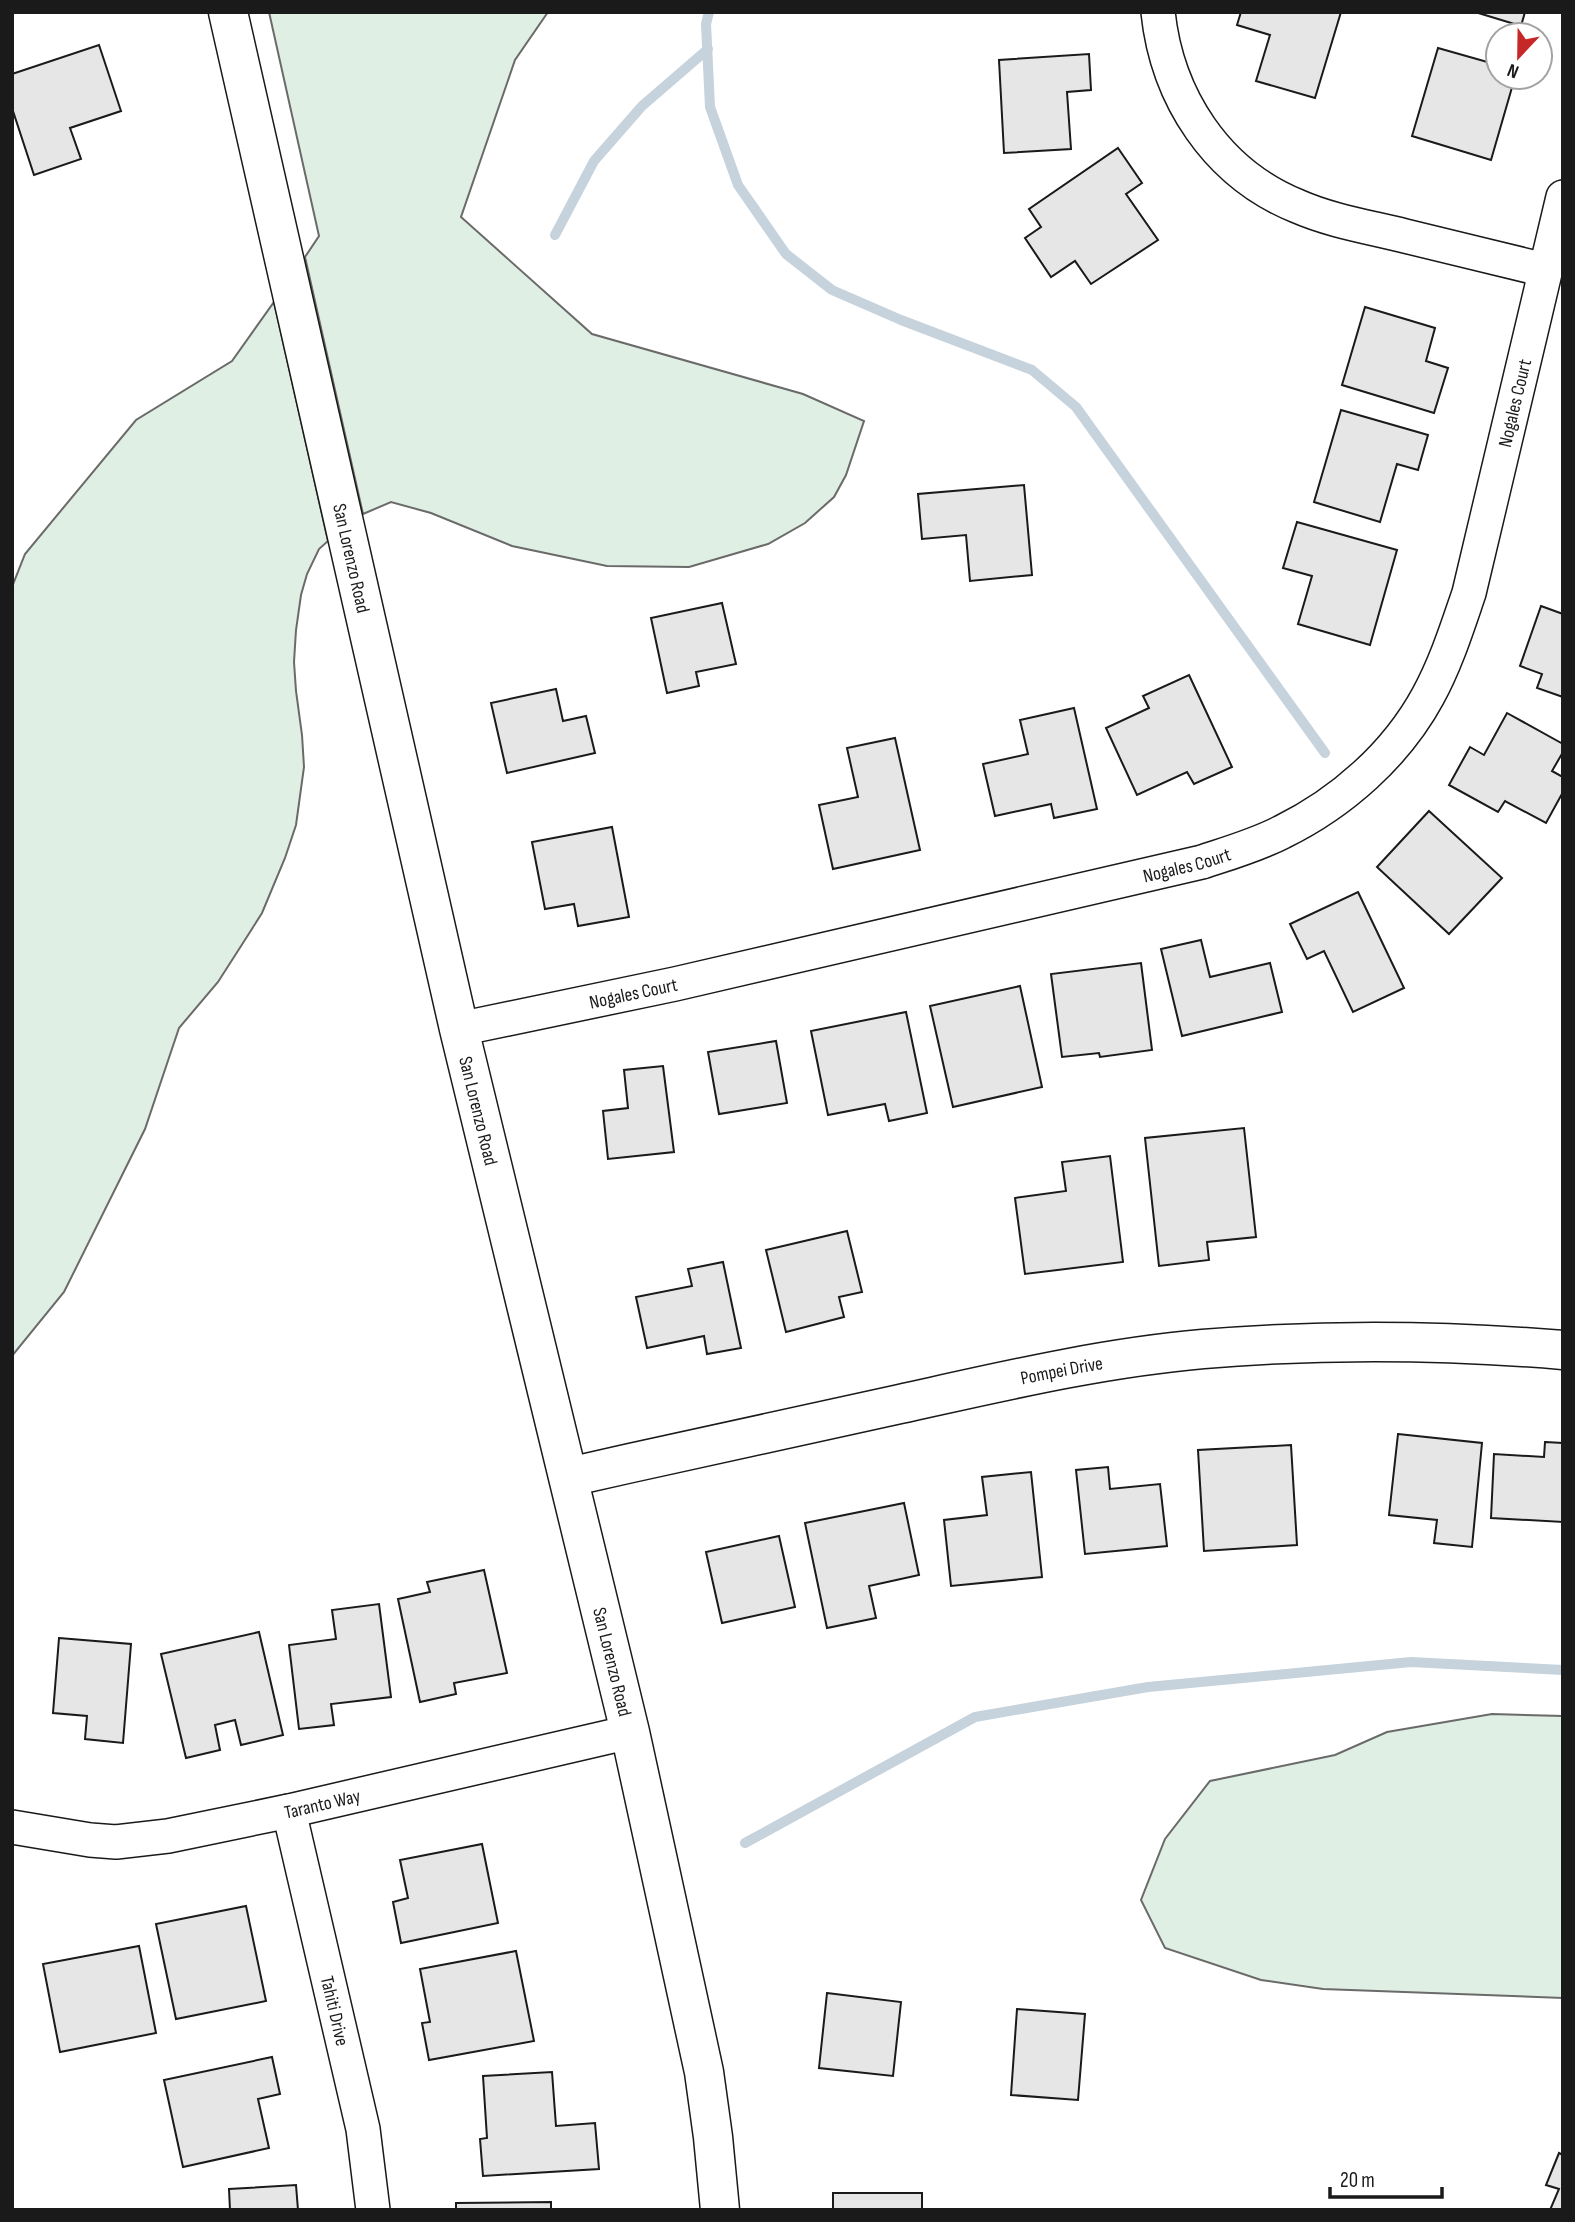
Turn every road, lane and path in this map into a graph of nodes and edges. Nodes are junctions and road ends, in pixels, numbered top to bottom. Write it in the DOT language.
graph roads {
  1 [pos="229,12"];
  2 [pos="1158,12"];
  3 [pos="1563,197"];
  4 [pos="1545,270"];
  5 [pos="459,1029"];
  6 [pos="1563,1350"];
  7 [pos="569,1477"];
  8 [pos="630,1732"];
  9 [pos="289,1811"];
  10 [pos="12,1827"];
  11 [pos="373,2210"];
  12 [pos="720,2210"];
  1 -- 5 [label="street, San Lorenzo Road"];
  2 -- 4 [label="street"];
  3 -- 4 [label="street, Nogales Court"];
  4 -- 5 [label="street, Nogales Court"];
  5 -- 7 [label="street, San Lorenzo Road"];
  6 -- 7 [label="street, Pompei Drive"];
  7 -- 8 [label="street, San Lorenzo Road"];
  8 -- 9 [label="street, Taranto Way"];
  8 -- 12 [label="street, San Lorenzo Road"];
  9 -- 10 [label="street, Taranto Way"];
  9 -- 11 [label="street, Tahiti Drive"];
}
